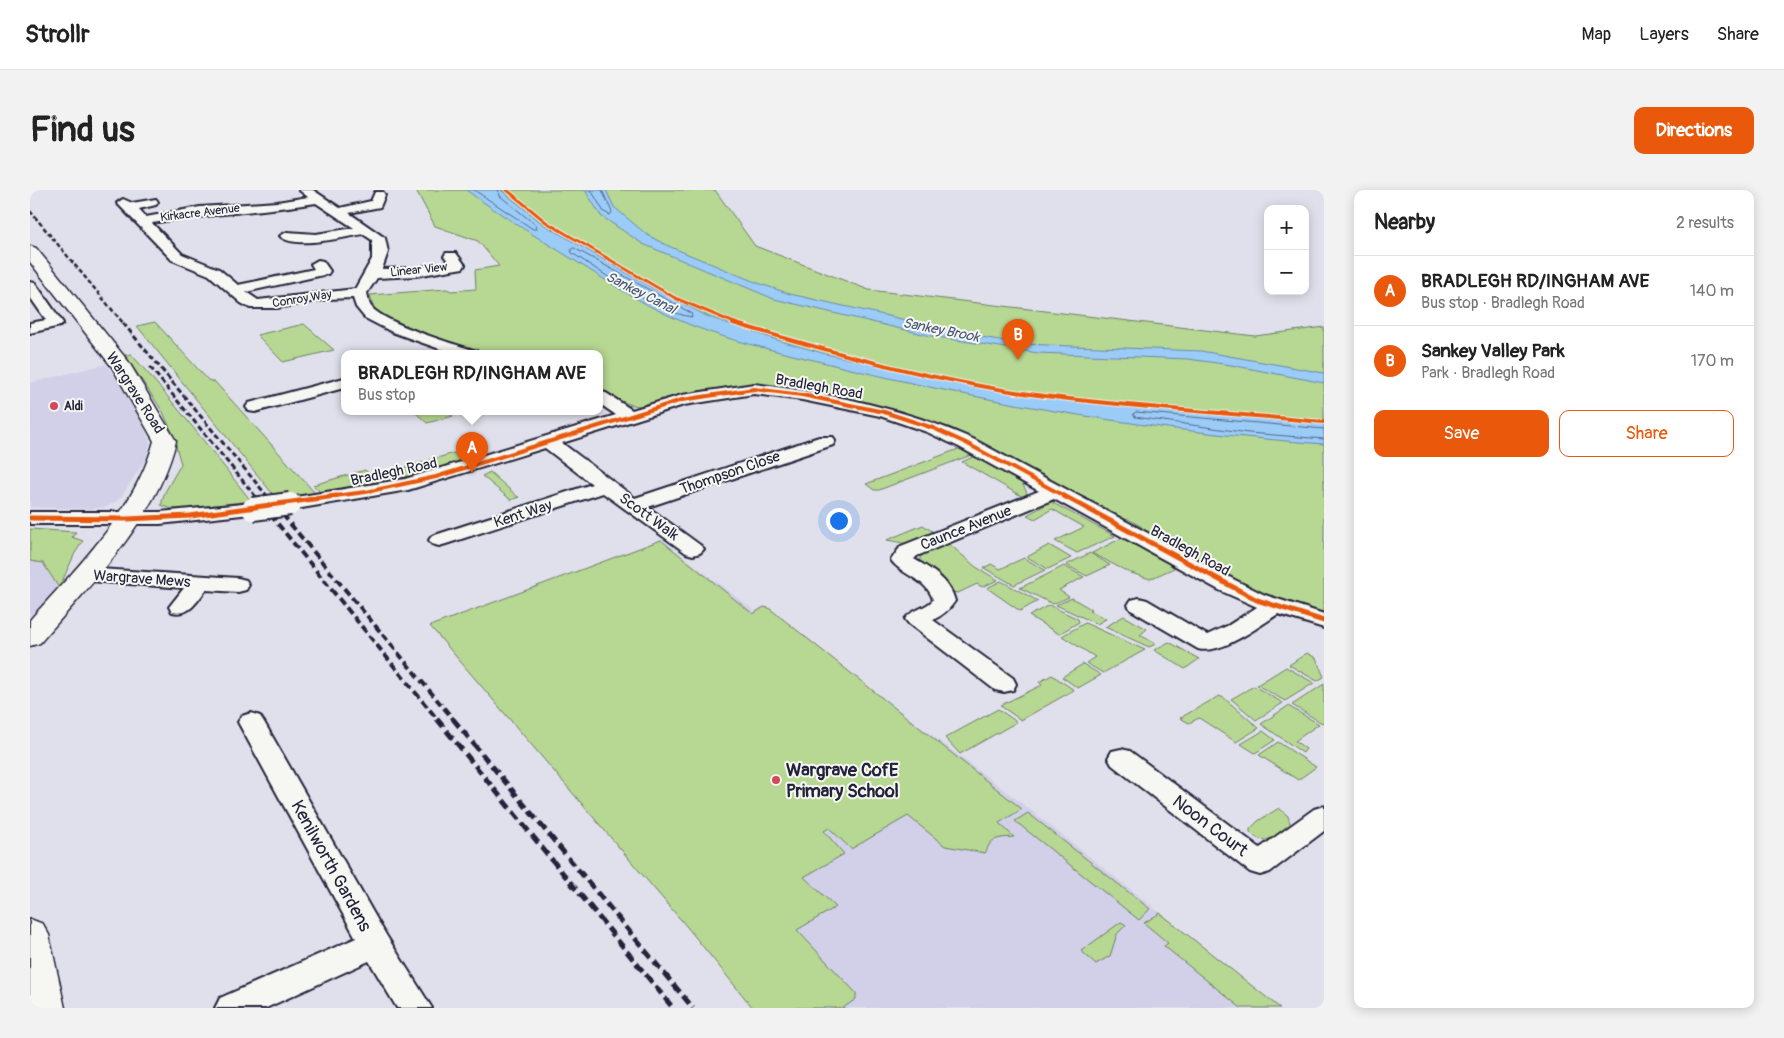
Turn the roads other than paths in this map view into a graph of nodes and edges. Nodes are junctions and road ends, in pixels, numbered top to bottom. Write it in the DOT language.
graph roads {
  1 [pos="305,190"];
  2 [pos="379,195"];
  3 [pos="318,199"];
  4 [pos="152,202"];
  5 [pos="337,212"];
  6 [pos="142,221"];
  7 [pos="364,230"];
  8 [pos="287,236"];
  9 [pos="451,256"];
  10 [pos="32,257"];
  11 [pos="318,264"];
  12 [pos="370,274"];
  13 [pos="30,286"];
  14 [pos="237,290"];
  15 [pos="360,293"];
  16 [pos="30,328"];
  17 [pos="455,350"];
  18 [pos="341,384"];
  19 [pos="603,399"];
  20 [pos="255,407"];
  21 [pos="630,416"];
  22 [pos="548,441"];
  23 [pos="826,441"];
  24 [pos="606,486"];
  25 [pos="1055,491"];
  26 [pos="634,505"];
  27 [pos="30,518"];
  28 [pos="127,519"];
  29 [pos="440,540"];
  30 [pos="693,549"];
  31 [pos="84,575"];
  32 [pos="200,583"];
  33 [pos="238,585"];
  34 [pos="1139,605"];
  35 [pos="1274,606"];
  36 [pos="180,607"];
  37 [pos="1324,621"];
  38 [pos="30,637"];
  39 [pos="1004,684"];
  40 [pos="251,722"];
  41 [pos="1121,758"];
  42 [pos="1324,816"];
  43 [pos="30,935"];
  44 [pos="375,944"];
  45 [pos="45,1008"];
  46 [pos="232,1008"];
  47 [pos="415,1008"];
  1 -- 3 [label="street"];
  2 -- 5 [label="street"];
  3 -- 5 [label="street"];
  3 -- 6 [label="street, Kirkacre Avenue"];
  4 -- 6 [label="street, Conroy Way"];
  5 -- 7 [label="street"];
  6 -- 14 [label="street, Conroy Way"];
  7 -- 8 [label="street"];
  7 -- 12 [label="street"];
  9 -- 12 [label="street, Linear View"];
  10 -- 28 [label="street, Wargrave Road"];
  11 -- 14 [label="street"];
  12 -- 15 [label="street"];
  13 -- 16 [label="street"];
  14 -- 15 [label="street, Conroy Way"];
  15 -- 17 [label="street"];
  18 -- 20 [label="street"];
  19 -- 21 [label="street"];
  21 -- 22 [label="street, Bradlegh Road"];
  21 -- 25 [label="street, Bradlegh Road"];
  22 -- 24 [label="street, Scott Walk"];
  22 -- 28 [label="street, Bradlegh Road, bridge"];
  23 -- 26 [label="street, Thompson Close"];
  24 -- 26 [label="street, Scott Walk"];
  24 -- 29 [label="street, Kent Way"];
  25 -- 35 [label="street, Bradlegh Road"];
  25 -- 39 [label="street, Caunce Avenue"];
  26 -- 30 [label="street, Scott Walk"];
  27 -- 28 [label="street, Bradlegh Road"];
  28 -- 31 [label="street, Wargrave Road"];
  31 -- 32 [label="street, Wargrave Mews"];
  31 -- 38 [label="street, Wargrave Road"];
  32 -- 33 [label="street, Wargrave Mews"];
  32 -- 36 [label="street, Wargrave Mews"];
  34 -- 35 [label="street"];
  35 -- 37 [label="street, Bradlegh Road"];
  40 -- 44 [label="street, Kenilworth Gardens"];
  41 -- 42 [label="street, Noon Court"];
  43 -- 45 [label="street"];
  44 -- 46 [label="street"];
  44 -- 47 [label="street, Kenilworth Gardens"];
}
